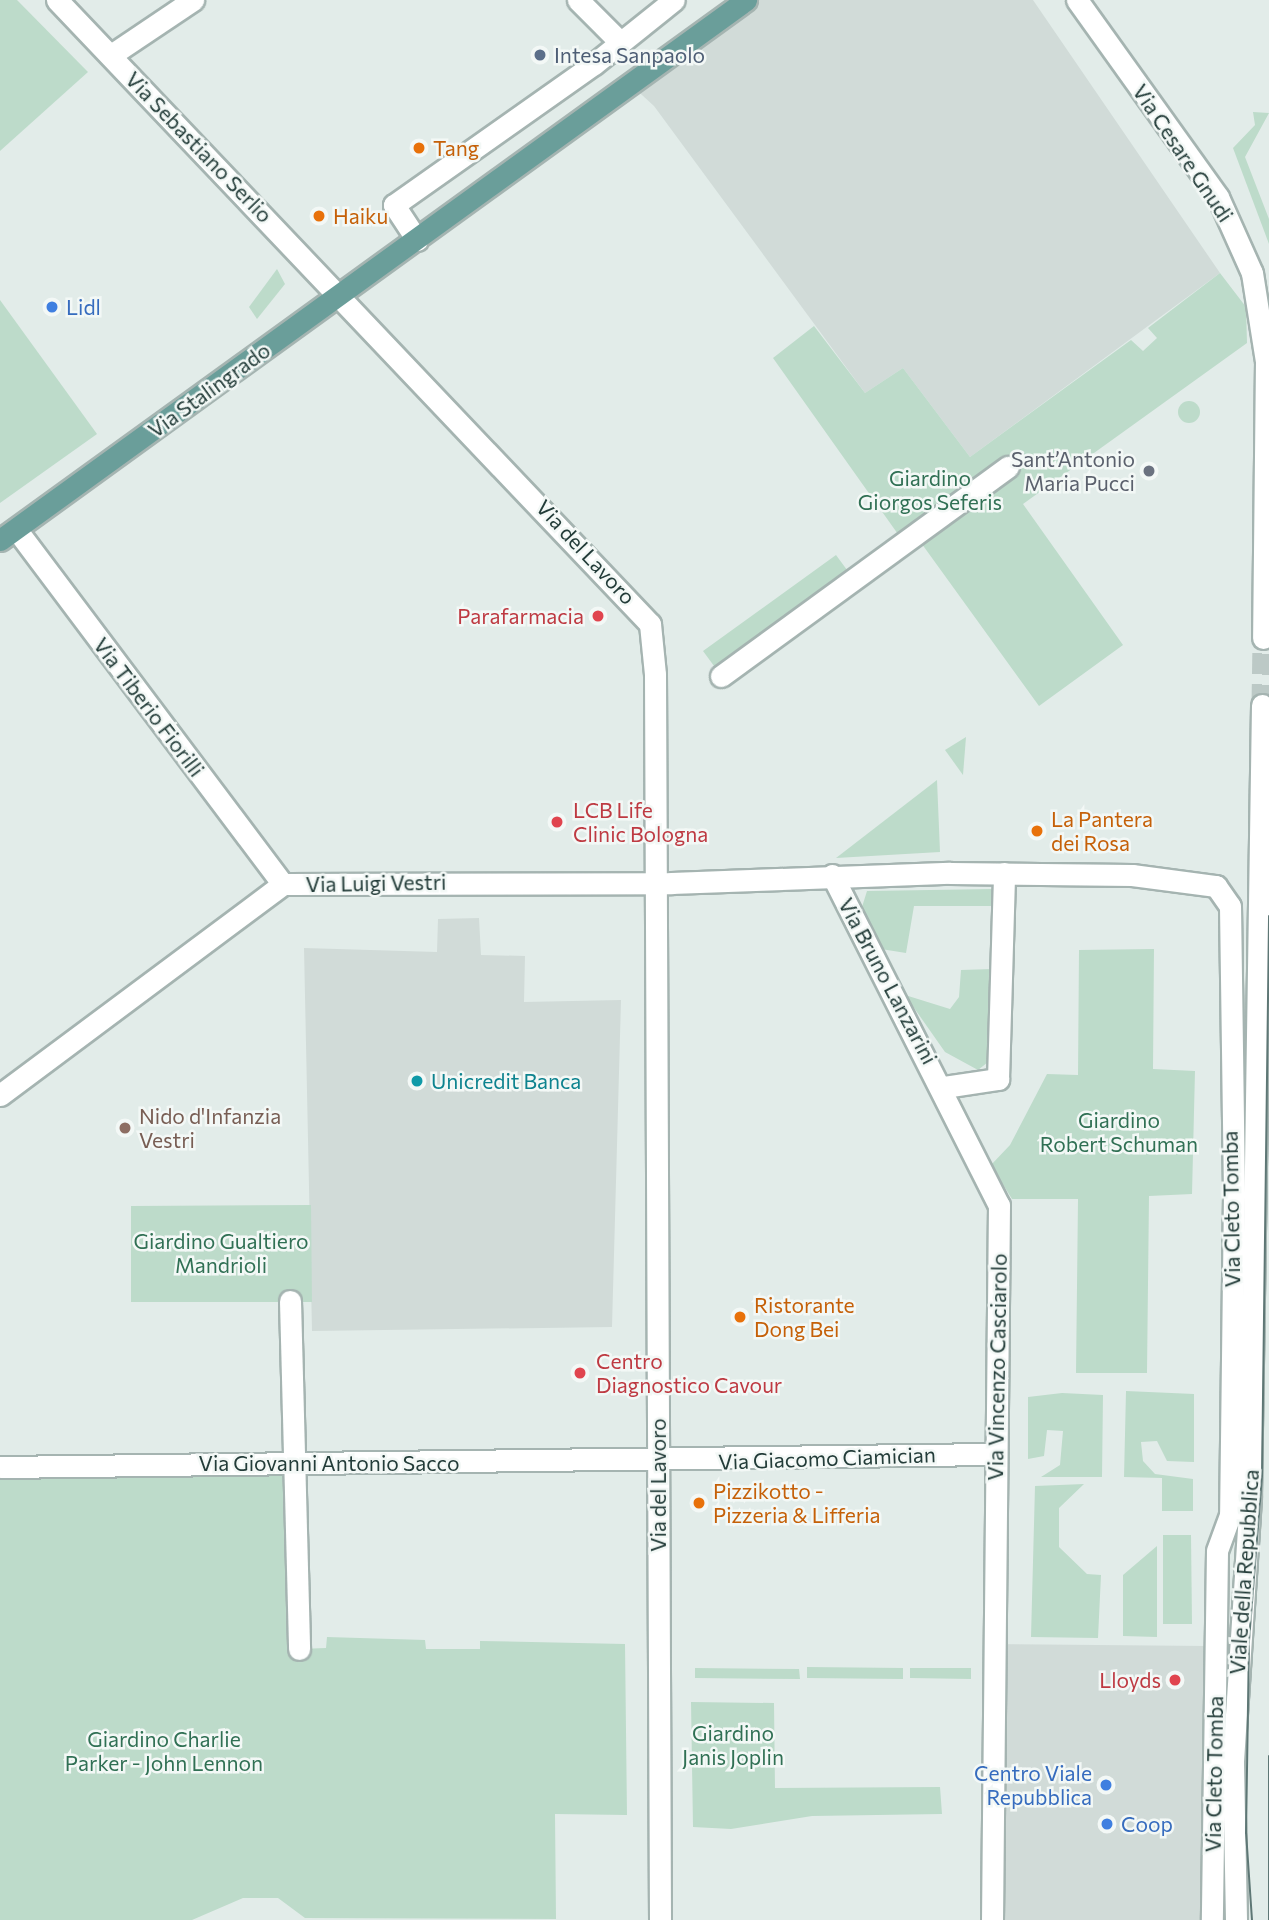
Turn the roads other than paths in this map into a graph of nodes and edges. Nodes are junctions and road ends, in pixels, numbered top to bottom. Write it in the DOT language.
graph roads {
  1 [pos="57,0"];
  2 [pos="193,0"];
  3 [pos="578,0"];
  4 [pos="674,0"];
  5 [pos="746,0"];
  6 [pos="1077,0"];
  7 [pos="618,40"];
  8 [pos="111,55"];
  9 [pos="417,240"];
  10 [pos="341,295"];
  11 [pos="1009,467"];
  12 [pos="8,534"];
  13 [pos="1263,638"];
  14 [pos="721,677"];
  15 [pos="1269,719"];
  16 [pos="1004,873"];
  17 [pos="832,875"];
  18 [pos="653,882"];
  19 [pos="283,884"];
  20 [pos="944,1087"];
  21 [pos="0,1095"];
  22 [pos="1229,1139"];
  23 [pos="1261,1140"];
  24 [pos="290,1301"];
  25 [pos="996,1454"];
  26 [pos="293,1462"];
  27 [pos="658,1463"];
  28 [pos="0,1467"];
  29 [pos="299,1650"];
  30 [pos="660,1920"];
  31 [pos="992,1920"];
  32 [pos="1212,1920"];
  33 [pos="1236,1920"];
  1 -- 8 [label="street, Via Sebastiano Serlio"];
  2 -- 8 [label="street"];
  3 -- 7 [label="street"];
  4 -- 7 [label="street"];
  5 -- 9 [label="main road, Via Stalingrado"];
  6 -- 13 [label="street, Via Cesare Gnudi"];
  7 -- 9 [label="street"];
  8 -- 10 [label="street, Via Sebastiano Serlio"];
  9 -- 10 [label="main road, Via Stalingrado"];
  10 -- 12 [label="main road, Via Stalingrado"];
  10 -- 18 [label="street, Via del Lavoro"];
  11 -- 14 [label="street"];
  12 -- 19 [label="street, Via Tiberio Fiorilli"];
  15 -- 23 [label="street, Viale della Repubblica"];
  16 -- 17 [label="street, Via Cleto Tomba"];
  16 -- 20 [label="street"];
  16 -- 22 [label="street, Via Cleto Tomba"];
  17 -- 18 [label="street"];
  17 -- 20 [label="street, Via Bruno Lanzarini"];
  18 -- 19 [label="street, Via Luigi Vestri"];
  18 -- 27 [label="street, Via del Lavoro"];
  19 -- 21 [label="street, Via Luigi Vestri"];
  20 -- 25 [label="street, Via Vincenzo Casciarolo"];
  22 -- 23 [label="street"];
  22 -- 32 [label="street, Via Cleto Tomba"];
  23 -- 33 [label="street, Viale della Repubblica"];
  24 -- 26 [label="street"];
  25 -- 27 [label="street, Via Giacomo Ciamician"];
  25 -- 31 [label="street, Via Vincenzo Casciarolo"];
  26 -- 27 [label="street, Via Giovanni Antonio Sacco"];
  26 -- 28 [label="street, Via Giovanni Antonio Sacco"];
  26 -- 29 [label="street"];
  27 -- 30 [label="street, Via del Lavoro"];
}
